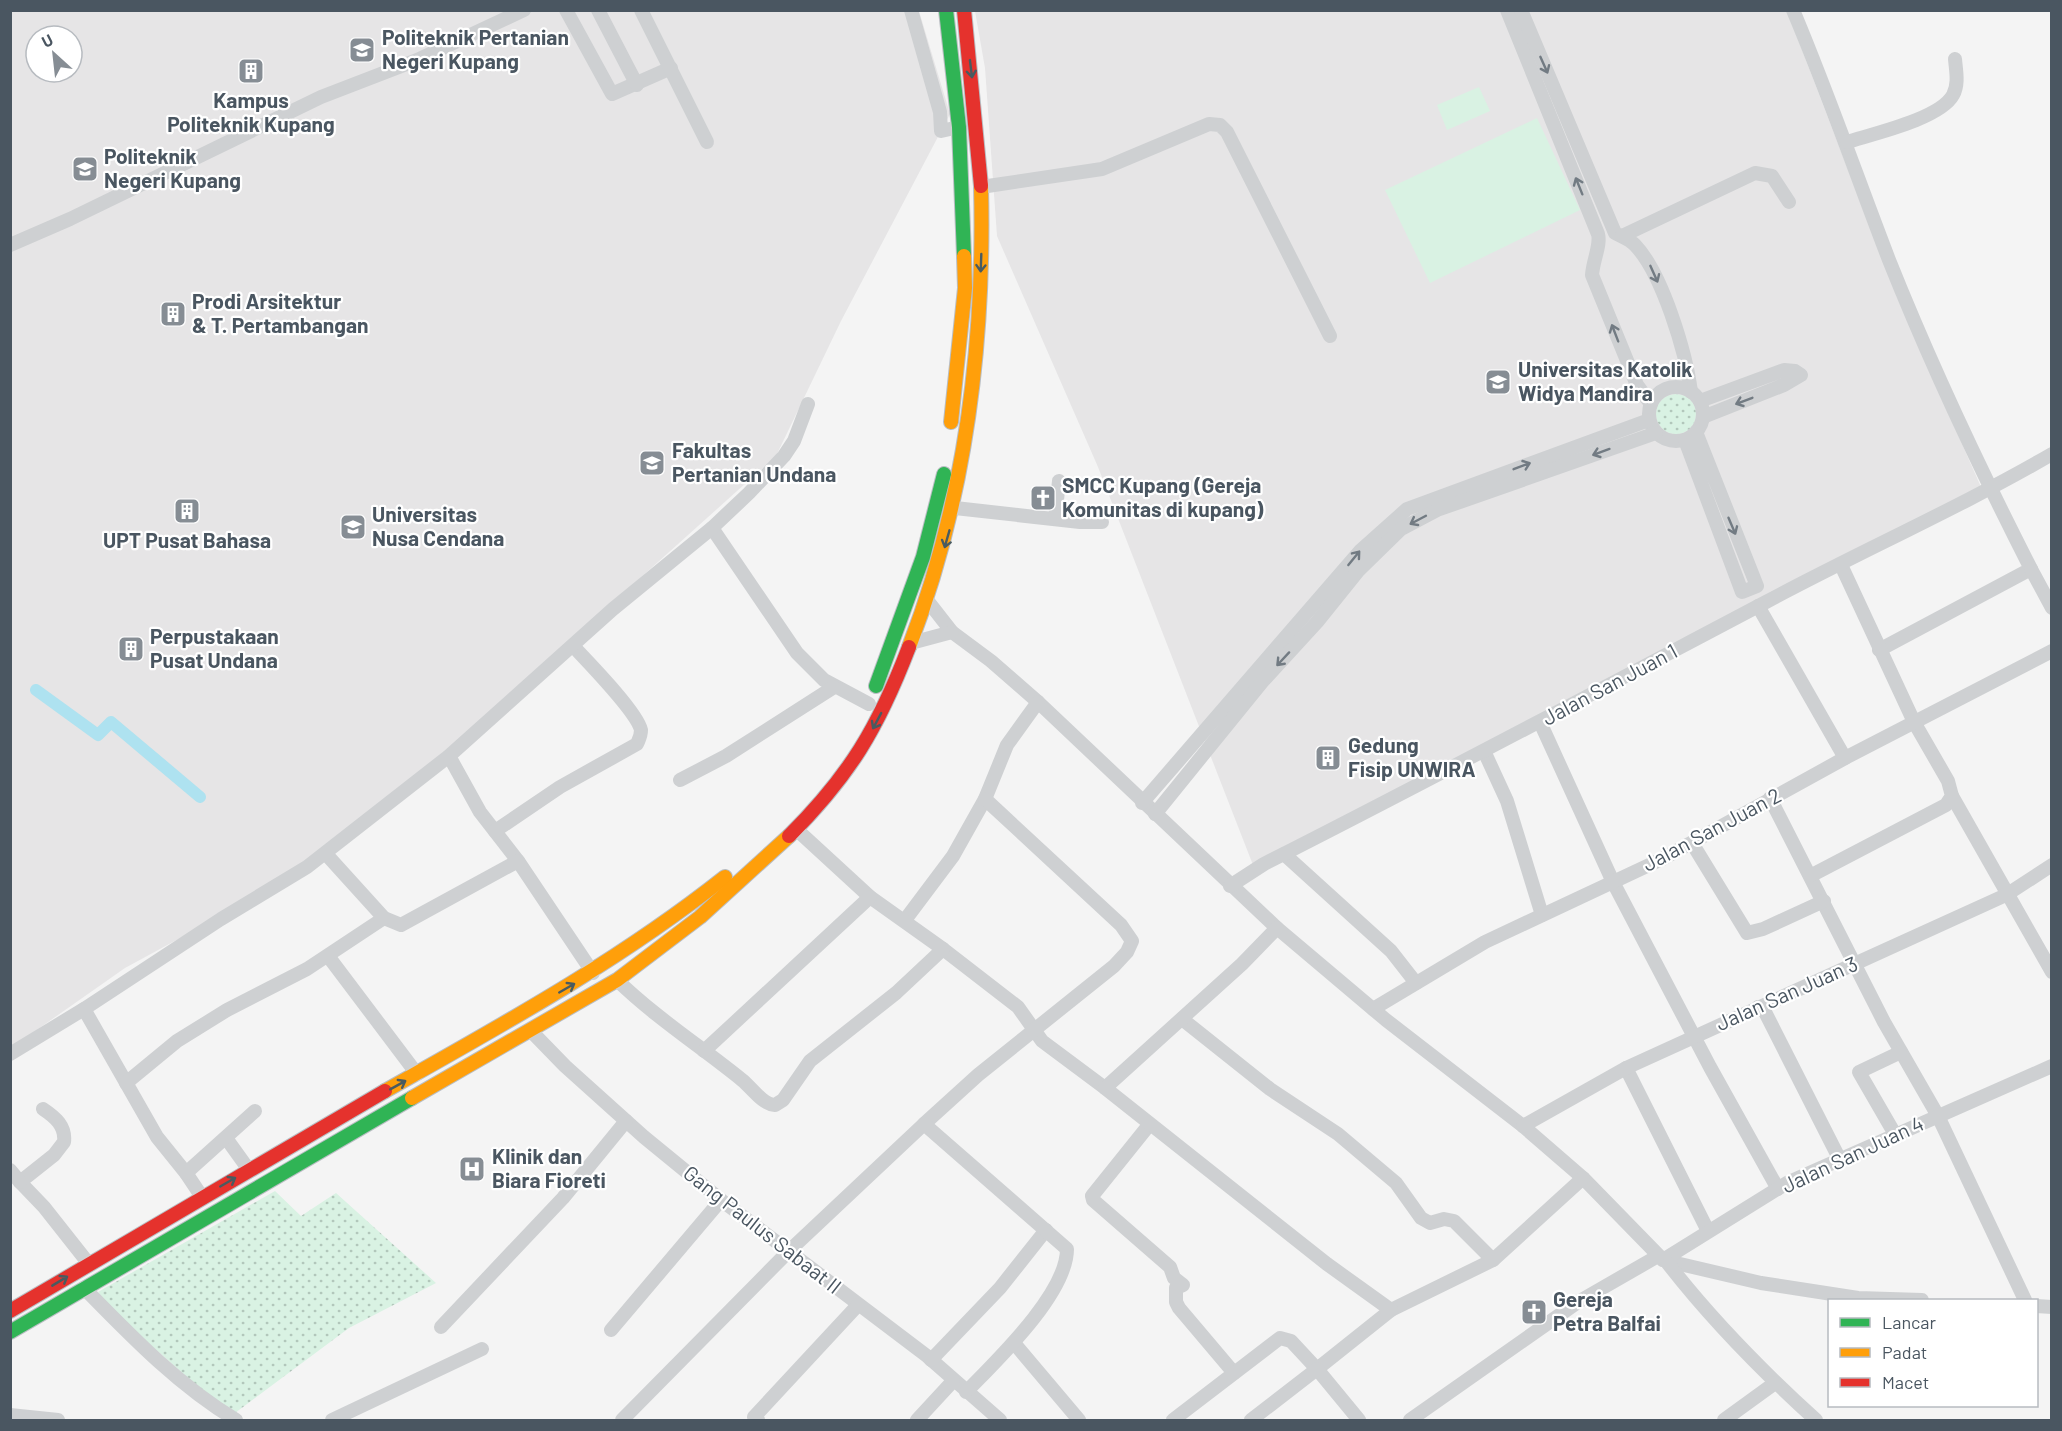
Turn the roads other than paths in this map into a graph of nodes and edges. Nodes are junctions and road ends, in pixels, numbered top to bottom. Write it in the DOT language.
graph roads {
  1 [pos="524,10"];
  2 [pos="566,10"];
  3 [pos="598,10"];
  4 [pos="641,10"];
  5 [pos="911,10"];
  6 [pos="946,10"];
  7 [pos="964,10"];
  8 [pos="1507,10"];
  9 [pos="1521,10"];
  10 [pos="1793,10"];
  11 [pos="1955,59"];
  12 [pos="671,68"];
  13 [pos="637,85"];
  14 [pos="959,127"];
  15 [pos="707,142"];
  16 [pos="1847,142"];
  17 [pos="981,187"];
  18 [pos="963,189"];
  19 [pos="1789,202"];
  20 [pos="1622,236"];
  21 [pos="10,245"];
  22 [pos="1330,336"];
  23 [pos="1695,396"];
  24 [pos="808,404"];
  25 [pos="1651,404"];
  26 [pos="1703,417"];
  27 [pos="1652,427"];
  28 [pos="1691,436"];
  29 [pos="1566,449"];
  30 [pos="951,454"];
  31 [pos="2052,454"];
  32 [pos="1572,463"];
  33 [pos="1059,481"];
  34 [pos="1992,488"];
  35 [pos="1720,498"];
  36 [pos="1706,503"];
  37 [pos="955,508"];
  38 [pos="1055,519"];
  39 [pos="1102,522"];
  40 [pos="712,528"];
  41 [pos="1841,565"];
  42 [pos="2031,569"];
  43 [pos="927,600"];
  44 [pos="1758,606"];
  45 [pos="2052,608"];
  46 [pos="952,632"];
  47 [pos="911,643"];
  48 [pos="573,646"];
  49 [pos="1879,650"];
  50 [pos="2052,651"];
  51 [pos="834,687"];
  52 [pos="1038,702"];
  53 [pos="869,704"];
  54 [pos="1225,717"];
  55 [pos="1540,722"];
  56 [pos="1914,722"];
  57 [pos="1484,751"];
  58 [pos="449,756"];
  59 [pos="1845,758"];
  60 [pos="825,774"];
  61 [pos="680,780"];
  62 [pos="1952,796"];
  63 [pos="1770,798"];
  64 [pos="985,799"];
  65 [pos="1142,803"];
  66 [pos="1155,814"];
  67 [pos="779,825"];
  68 [pos="796,829"];
  69 [pos="495,831"];
  70 [pos="1692,843"];
  71 [pos="326,854"];
  72 [pos="1284,854"];
  73 [pos="518,861"];
  74 [pos="2052,865"];
  75 [pos="1812,875"];
  76 [pos="1613,882"];
  77 [pos="1230,886"];
  78 [pos="2006,895"];
  79 [pos="870,897"];
  80 [pos="1824,901"];
  81 [pos="1542,915"];
  82 [pos="384,918"];
  83 [pos="905,920"];
  84 [pos="1277,928"];
  85 [pos="943,949"];
  86 [pos="328,956"];
  87 [pos="1856,964"];
  88 [pos="2052,972"];
  89 [pos="593,973"];
  90 [pos="617,980"];
  91 [pos="1416,982"];
  92 [pos="1758,1007"];
  93 [pos="84,1009"];
  94 [pos="1373,1009"];
  95 [pos="1182,1018"];
  96 [pos="531,1031"];
  97 [pos="1034,1032"];
  98 [pos="1694,1036"];
  99 [pos="463,1048"];
  100 [pos="704,1051"];
  101 [pos="1901,1052"];
  102 [pos="10,1054"];
  103 [pos="472,1064"];
  104 [pos="2052,1066"];
  105 [pos="1626,1068"];
  106 [pos="417,1074"];
  107 [pos="126,1083"];
  108 [pos="1105,1088"];
  109 [pos="43,1108"];
  110 [pos="255,1111"];
  111 [pos="1938,1116"];
  112 [pos="626,1121"];
  113 [pos="924,1124"];
  114 [pos="1149,1125"];
  115 [pos="1523,1126"];
  116 [pos="1896,1136"];
  117 [pos="226,1138"];
  118 [pos="1839,1158"];
  119 [pos="10,1170"];
  120 [pos="249,1170"];
  121 [pos="186,1173"];
  122 [pos="1583,1178"];
  123 [pos="20,1182"];
  124 [pos="1778,1189"];
  125 [pos="202,1197"];
  126 [pos="721,1200"];
  127 [pos="1046,1230"];
  128 [pos="1708,1231"];
  129 [pos="790,1250"];
  130 [pos="1662,1259"];
  131 [pos="1493,1260"];
  132 [pos="89,1264"];
  133 [pos="84,1288"];
  134 [pos="1890,1299"];
  135 [pos="2025,1299"];
  136 [pos="858,1305"];
  137 [pos="1391,1310"];
  138 [pos="10,1311"];
  139 [pos="441,1327"];
  140 [pos="611,1330"];
  141 [pos="10,1332"];
  142 [pos="1014,1343"];
  143 [pos="482,1349"];
  144 [pos="931,1360"];
  145 [pos="1317,1369"];
  146 [pos="1233,1373"];
  147 [pos="953,1382"];
  148 [pos="1775,1383"];
  149 [pos="966,1392"];
  150 [pos="10,1415"];
  151 [pos="754,1419"];
  152 [pos="58,1420"];
  153 [pos="236,1420"];
  154 [pos="332,1420"];
  155 [pos="622,1420"];
  156 [pos="917,1420"];
  157 [pos="1000,1420"];
  158 [pos="1079,1420"];
  159 [pos="1173,1420"];
  160 [pos="1251,1420"];
  161 [pos="1359,1420"];
  162 [pos="1410,1420"];
  163 [pos="1724,1420"];
  164 [pos="1816,1420"];
  1 -- 21 [label="street"];
  2 -- 13 [label="street"];
  3 -- 13 [label="street"];
  4 -- 12 [label="street"];
  5 -- 14 [label="street"];
  6 -- 14 [label="highway"];
  7 -- 17 [label="highway, one-way"];
  25 -- 8 [label="street, one-way"];
  9 -- 20 [label="street, one-way"];
  10 -- 16 [label="street"];
  11 -- 16 [label="street"];
  12 -- 13 [label="street"];
  12 -- 15 [label="street"];
  14 -- 18 [label="highway"];
  16 -- 34 [label="street"];
  17 -- 18 [label="highway"];
  17 -- 22 [label="street"];
  17 -- 30 [label="highway, one-way"];
  18 -- 30 [label="highway"];
  19 -- 20 [label="street"];
  20 -- 23 [label="street, one-way"];
  23 -- 25 [label="street"];
  23 -- 26 [label="street"];
  23 -- 26 [label="street, one-way"];
  24 -- 40 [label="street"];
  25 -- 27 [label="street"];
  26 -- 28 [label="street"];
  27 -- 28 [label="street"];
  27 -- 29 [label="street"];
  27 -- 32 [label="street, one-way"];
  28 -- 35 [label="street"];
  28 -- 36 [label="street"];
  29 -- 32 [label="street"];
  54 -- 29 [label="street, one-way"];
  30 -- 37 [label="highway"];
  30 -- 53 [label="highway"];
  31 -- 34 [label="street, Jalan San Juan 1"];
  32 -- 54 [label="street, one-way"];
  33 -- 38 [label="street"];
  34 -- 41 [label="street, Jalan San Juan 1"];
  34 -- 42 [label="street"];
  35 -- 36 [label="street"];
  35 -- 36 [label="street, one-way"];
  37 -- 38 [label="street"];
  37 -- 43 [label="highway, one-way"];
  38 -- 39 [label="street"];
  40 -- 48 [label="street"];
  40 -- 51 [label="street"];
  41 -- 44 [label="street, Jalan San Juan 1"];
  41 -- 49 [label="street"];
  42 -- 45 [label="street"];
  42 -- 49 [label="street"];
  43 -- 46 [label="street"];
  43 -- 47 [label="highway"];
  44 -- 55 [label="street, Jalan San Juan 1"];
  44 -- 59 [label="street"];
  46 -- 47 [label="street"];
  46 -- 52 [label="street"];
  47 -- 68 [label="highway, one-way"];
  48 -- 58 [label="street"];
  48 -- 69 [label="street"];
  49 -- 56 [label="street"];
  50 -- 56 [label="street, Jalan San Juan 2"];
  51 -- 53 [label="street"];
  51 -- 61 [label="street"];
  52 -- 64 [label="street"];
  52 -- 65 [label="street"];
  53 -- 60 [label="highway"];
  54 -- 65 [label="street"];
  54 -- 66 [label="street"];
  55 -- 57 [label="street, Jalan San Juan 1"];
  55 -- 76 [label="street"];
  56 -- 59 [label="street, Jalan San Juan 2"];
  56 -- 62 [label="street"];
  57 -- 72 [label="street, Jalan San Juan 1"];
  57 -- 81 [label="street"];
  58 -- 69 [label="street"];
  58 -- 71 [label="street"];
  59 -- 63 [label="street, Jalan San Juan 2"];
  62 -- 75 [label="street"];
  62 -- 78 [label="street"];
  63 -- 70 [label="street, Jalan San Juan 2"];
  63 -- 75 [label="street"];
  64 -- 83 [label="street"];
  64 -- 97 [label="street"];
  65 -- 66 [label="street"];
  66 -- 77 [label="street"];
  67 -- 89 [label="highway"];
  68 -- 79 [label="street"];
  68 -- 90 [label="highway"];
  69 -- 73 [label="street"];
  70 -- 76 [label="street, Jalan San Juan 2"];
  70 -- 80 [label="street"];
  71 -- 82 [label="street"];
  71 -- 93 [label="street"];
  72 -- 77 [label="street, Jalan San Juan 1"];
  72 -- 91 [label="street"];
  73 -- 82 [label="street"];
  73 -- 89 [label="street"];
  74 -- 78 [label="street, Jalan San Juan 3"];
  75 -- 80 [label="street"];
  76 -- 81 [label="street, Jalan San Juan 2"];
  76 -- 98 [label="street"];
  77 -- 84 [label="street"];
  78 -- 87 [label="street, Jalan San Juan 3"];
  78 -- 88 [label="street"];
  79 -- 83 [label="street"];
  79 -- 100 [label="street"];
  80 -- 87 [label="street"];
  81 -- 91 [label="street, Jalan San Juan 2"];
  82 -- 86 [label="street"];
  83 -- 85 [label="street"];
  84 -- 94 [label="street"];
  84 -- 95 [label="street"];
  85 -- 97 [label="street"];
  85 -- 100 [label="street"];
  86 -- 106 [label="street"];
  86 -- 107 [label="street"];
  87 -- 92 [label="street, Jalan San Juan 3"];
  87 -- 101 [label="street"];
  99 -- 89 [label="highway, one-way"];
  90 -- 96 [label="highway"];
  90 -- 100 [label="street"];
  91 -- 94 [label="street, Jalan San Juan 2"];
  92 -- 98 [label="street, Jalan San Juan 3"];
  92 -- 118 [label="street"];
  93 -- 102 [label="street"];
  93 -- 107 [label="street"];
  94 -- 115 [label="street"];
  95 -- 108 [label="street"];
  95 -- 131 [label="street"];
  96 -- 103 [label="highway"];
  96 -- 112 [label="street, Gang Paulus Sabaat II"];
  97 -- 108 [label="street"];
  97 -- 113 [label="street"];
  98 -- 105 [label="street, Jalan San Juan 3"];
  98 -- 124 [label="street"];
  99 -- 103 [label="highway"];
  99 -- 106 [label="highway"];
  101 -- 111 [label="street"];
  101 -- 116 [label="street"];
  103 -- 133 [label="highway"];
  104 -- 111 [label="street, Jalan San Juan 4"];
  105 -- 115 [label="street, Jalan San Juan 3"];
  105 -- 128 [label="street"];
  120 -- 106 [label="highway, one-way"];
  107 -- 121 [label="street"];
  108 -- 114 [label="street"];
  109 -- 123 [label="street"];
  110 -- 117 [label="street"];
  111 -- 116 [label="street, Jalan San Juan 4"];
  111 -- 135 [label="street"];
  112 -- 126 [label="street, Gang Paulus Sabaat II"];
  112 -- 139 [label="street"];
  113 -- 127 [label="street"];
  113 -- 129 [label="street"];
  114 -- 137 [label="street"];
  114 -- 146 [label="street"];
  115 -- 122 [label="street"];
  116 -- 118 [label="street, Jalan San Juan 4"];
  117 -- 120 [label="street"];
  117 -- 121 [label="street"];
  118 -- 124 [label="street, Jalan San Juan 4"];
  119 -- 123 [label="street"];
  125 -- 120 [label="highway, one-way"];
  121 -- 125 [label="street"];
  122 -- 130 [label="street"];
  122 -- 131 [label="street"];
  123 -- 132 [label="street"];
  124 -- 128 [label="street, Jalan San Juan 4"];
  125 -- 132 [label="highway"];
  126 -- 129 [label="street, Gang Paulus Sabaat II"];
  126 -- 140 [label="street"];
  127 -- 142 [label="street"];
  127 -- 144 [label="street"];
  128 -- 130 [label="street, Jalan San Juan 4"];
  129 -- 136 [label="street, Gang Paulus Sabaat II"];
  129 -- 155 [label="street"];
  130 -- 134 [label="street"];
  130 -- 148 [label="street"];
  130 -- 162 [label="street, Jalan San Juan 4"];
  131 -- 137 [label="street"];
  138 -- 132 [label="highway, one-way"];
  133 -- 141 [label="highway"];
  133 -- 153 [label="street"];
  136 -- 144 [label="street, Gang Paulus Sabaat II"];
  136 -- 151 [label="street"];
  137 -- 145 [label="street"];
  142 -- 149 [label="street"];
  142 -- 158 [label="street"];
  143 -- 154 [label="street"];
  144 -- 147 [label="street, Gang Paulus Sabaat II"];
  145 -- 146 [label="street"];
  145 -- 160 [label="street"];
  145 -- 161 [label="street"];
  146 -- 159 [label="street"];
  147 -- 149 [label="street, Gang Paulus Sabaat II"];
  147 -- 156 [label="street"];
  148 -- 163 [label="street"];
  148 -- 164 [label="street"];
  149 -- 157 [label="street, Gang Paulus Sabaat II"];
  150 -- 152 [label="street"];
}
